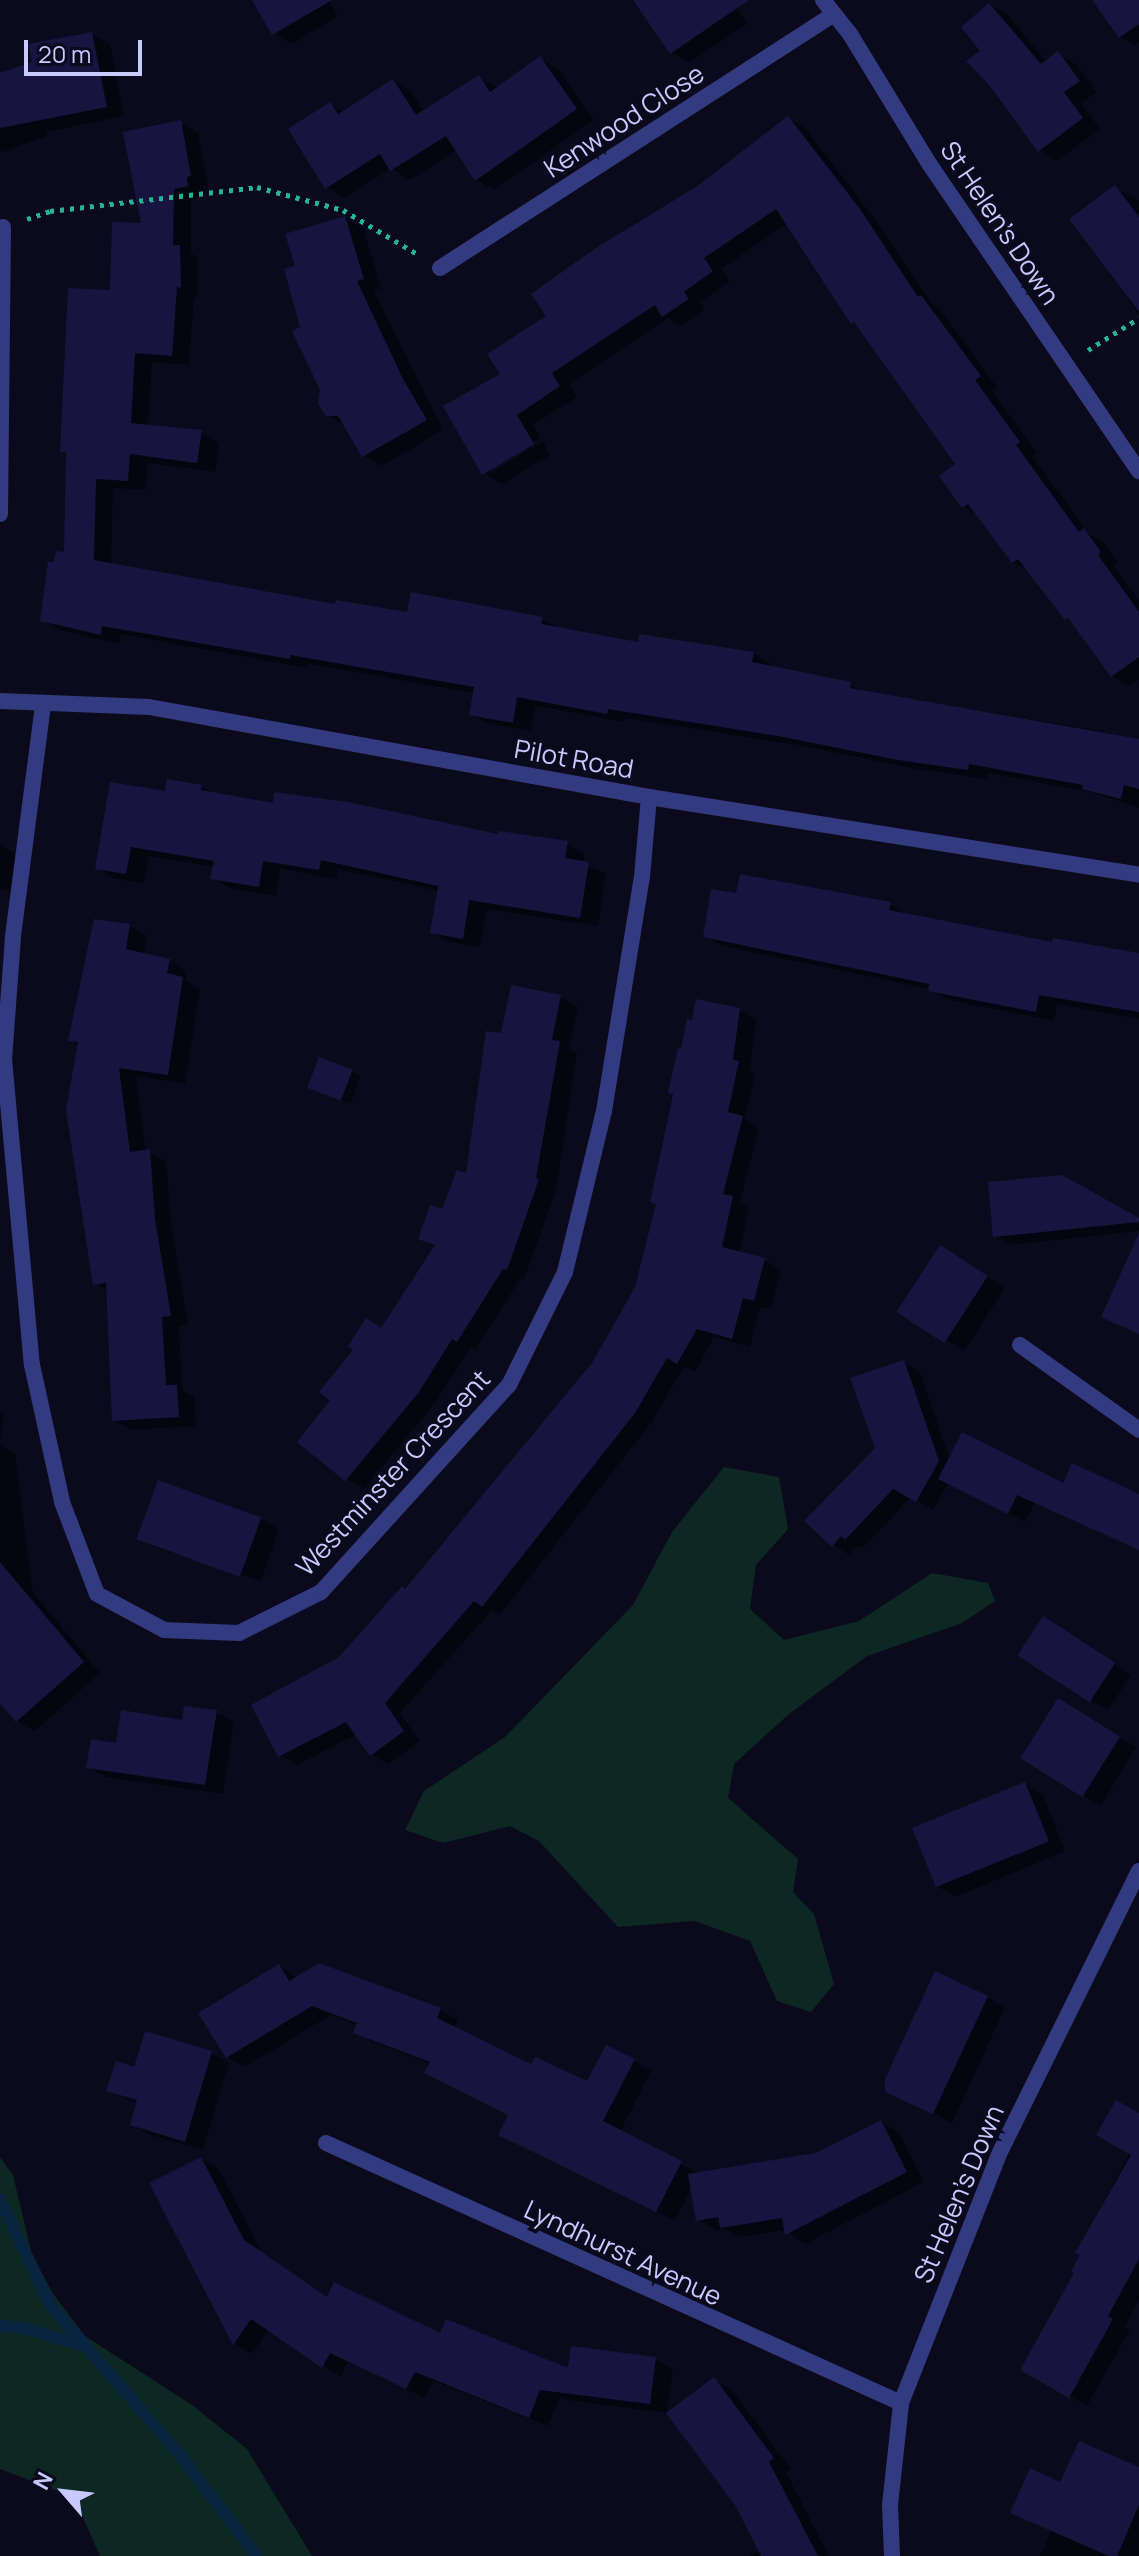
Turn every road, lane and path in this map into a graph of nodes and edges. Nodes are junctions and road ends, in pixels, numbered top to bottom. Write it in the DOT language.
graph roads {
  1 [pos="823,0"];
  2 [pos="833,15"];
  3 [pos="3,227"];
  4 [pos="440,268"];
  5 [pos="1139,318"];
  6 [pos="1066,364"];
  7 [pos="1139,471"];
  8 [pos="0,514"];
  9 [pos="0,701"];
  10 [pos="43,705"];
  11 [pos="649,797"];
  12 [pos="1139,875"];
  13 [pos="1020,1345"];
  14 [pos="1139,1430"];
  15 [pos="1139,1871"];
  16 [pos="326,2143"];
  17 [pos="901,2403"];
  18 [pos="892,2556"];
  1 -- 2 [label="street, St Helen's Down"];
  2 -- 4 [label="street, Kenwood Close"];
  2 -- 6 [label="street, St Helen's Down"];
  3 -- 4 [label="path"];
  3 -- 8 [label="street"];
  5 -- 6 [label="path"];
  6 -- 7 [label="street, St Helen's Down"];
  9 -- 10 [label="street, Pilot Road"];
  10 -- 11 [label="street, Pilot Road"];
  10 -- 11 [label="street, Westminster Crescent"];
  11 -- 12 [label="street, Pilot Road"];
  13 -- 14 [label="street"];
  15 -- 17 [label="street, St Helen's Down"];
  16 -- 17 [label="street, Lyndhurst Avenue"];
  17 -- 18 [label="street, St Helen's Down"];
}
